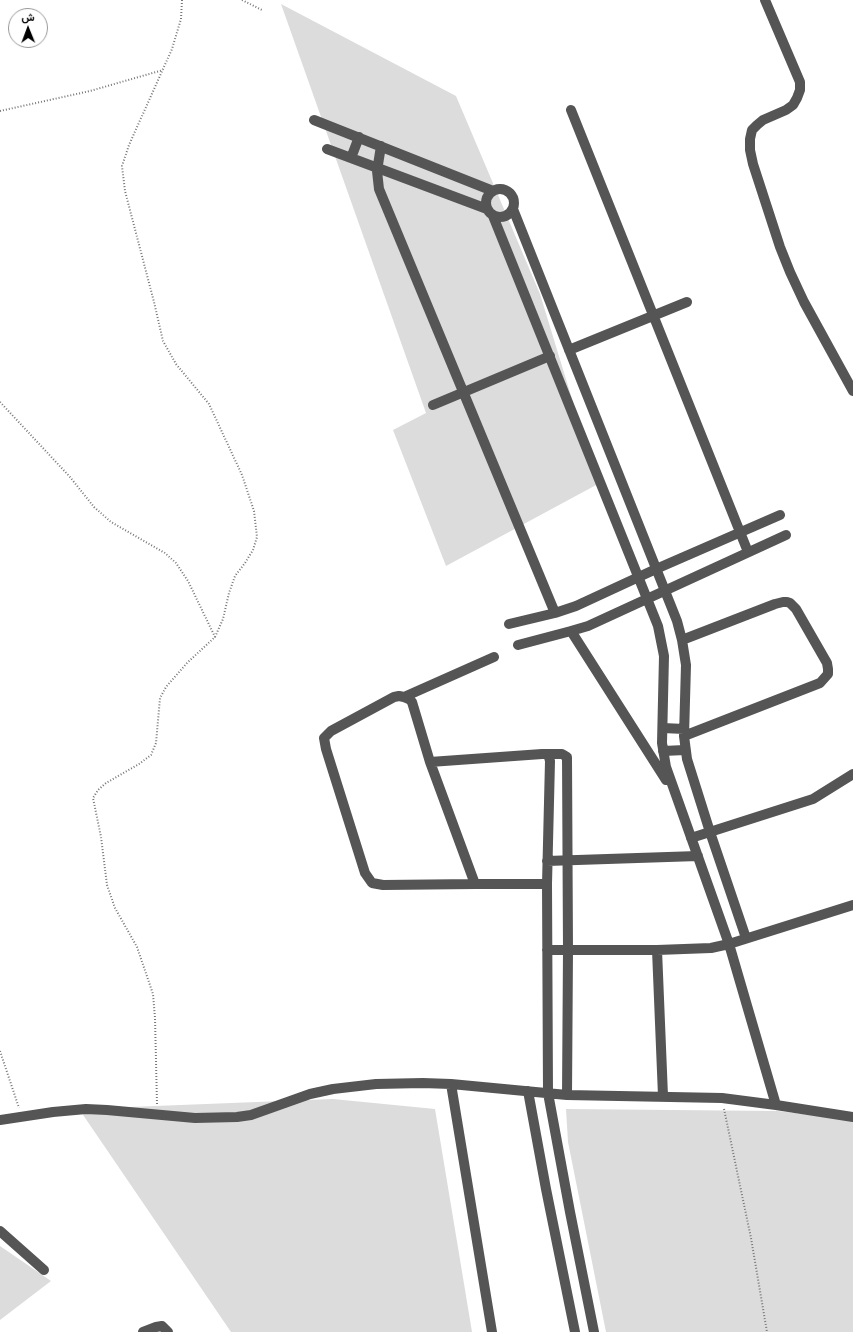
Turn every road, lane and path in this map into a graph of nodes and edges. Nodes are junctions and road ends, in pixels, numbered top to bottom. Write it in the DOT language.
graph roads {
  1 [pos="182,0"];
  2 [pos="242,0"];
  3 [pos="766,0"];
  4 [pos="262,10"];
  5 [pos="163,70"];
  6 [pos="571,110"];
  7 [pos="0,111"];
  8 [pos="314,120"];
  9 [pos="359,137"];
  10 [pos="381,146"];
  11 [pos="327,149"];
  12 [pos="351,158"];
  13 [pos="377,168"];
  14 [pos="493,191"];
  15 [pos="513,210"];
  16 [pos="490,212"];
  17 [pos="687,302"];
  18 [pos="654,316"];
  19 [pos="569,350"];
  20 [pos="550,356"];
  21 [pos="853,391"];
  22 [pos="463,392"];
  23 [pos="0,402"];
  24 [pos="433,405"];
  25 [pos="780,516"];
  26 [pos="740,533"];
  27 [pos="786,535"];
  28 [pos="748,552"];
  29 [pos="656,570"];
  30 [pos="639,578"];
  31 [pos="664,590"];
  32 [pos="647,598"];
  33 [pos="555,613"];
  34 [pos="510,624"];
  35 [pos="571,631"];
  36 [pos="214,637"];
  37 [pos="682,640"];
  38 [pos="518,645"];
  39 [pos="494,657"];
  40 [pos="404,697"];
  41 [pos="663,728"];
  42 [pos="684,732"];
  43 [pos="685,750"];
  44 [pos="663,751"];
  45 [pos="548,754"];
  46 [pos="430,762"];
  47 [pos="550,772"];
  48 [pos="567,772"];
  49 [pos="853,774"];
  50 [pos="674,792"];
  51 [pos="710,832"];
  52 [pos="691,838"];
  53 [pos="698,856"];
  54 [pos="568,860"];
  55 [pos="547,861"];
  56 [pos="475,884"];
  57 [pos="547,884"];
  58 [pos="853,905"];
  59 [pos="746,938"];
  60 [pos="729,944"];
  61 [pos="547,950"];
  62 [pos="568,950"];
  63 [pos="657,950"];
  64 [pos="0,1051"];
  65 [pos="450,1084"];
  66 [pos="528,1092"];
  67 [pos="548,1093"];
  68 [pos="567,1094"];
  69 [pos="663,1096"];
  70 [pos="722,1098"];
  71 [pos="776,1105"];
  72 [pos="158,1115"];
  73 [pos="21,1116"];
  74 [pos="853,1117"];
  75 [pos="0,1120"];
  76 [pos="0,1231"];
  77 [pos="44,1270"];
  78 [pos="143,1332"];
  79 [pos="168,1332"];
  80 [pos="492,1332"];
  81 [pos="575,1332"];
  82 [pos="594,1332"];
  83 [pos="767,1332"];
  1 -- 5 [label="path"];
  2 -- 4 [label="path"];
  3 -- 21 [label="street"];
  5 -- 7 [label="path"];
  5 -- 36 [label="path"];
  6 -- 18 [label="street"];
  8 -- 9 [label="street"];
  9 -- 10 [label="street"];
  9 -- 12 [label="street"];
  10 -- 13 [label="street"];
  10 -- 14 [label="street"];
  11 -- 12 [label="street"];
  12 -- 13 [label="street"];
  13 -- 16 [label="street"];
  13 -- 22 [label="street"];
  14 -- 15 [label="street"];
  14 -- 16 [label="street"];
  15 -- 16 [label="street"];
  15 -- 19 [label="street"];
  16 -- 20 [label="street"];
  17 -- 18 [label="street"];
  18 -- 19 [label="street"];
  18 -- 26 [label="street"];
  19 -- 29 [label="street"];
  20 -- 22 [label="street"];
  20 -- 30 [label="street"];
  22 -- 24 [label="street"];
  22 -- 33 [label="street"];
  23 -- 36 [label="path"];
  25 -- 26 [label="street"];
  26 -- 28 [label="street"];
  26 -- 29 [label="street"];
  27 -- 28 [label="street"];
  28 -- 31 [label="street"];
  29 -- 30 [label="street"];
  29 -- 31 [label="street"];
  30 -- 32 [label="street"];
  30 -- 33 [label="street"];
  31 -- 32 [label="street"];
  31 -- 37 [label="street"];
  32 -- 35 [label="street"];
  32 -- 41 [label="street"];
  33 -- 34 [label="street"];
  35 -- 38 [label="street"];
  35 -- 50 [label="street"];
  36 -- 72 [label="path"];
  37 -- 42 [label="street"];
  37 -- 42 [label="street"];
  39 -- 40 [label="street"];
  40 -- 46 [label="street"];
  40 -- 56 [label="street"];
  41 -- 42 [label="street"];
  41 -- 44 [label="street"];
  42 -- 43 [label="street"];
  43 -- 44 [label="street"];
  43 -- 51 [label="street"];
  44 -- 50 [label="street"];
  45 -- 46 [label="street"];
  45 -- 47 [label="street"];
  45 -- 48 [label="street"];
  46 -- 56 [label="street"];
  47 -- 48 [label="street"];
  47 -- 55 [label="street"];
  48 -- 54 [label="street"];
  49 -- 51 [label="street"];
  50 -- 52 [label="street"];
  51 -- 52 [label="street"];
  51 -- 59 [label="street"];
  52 -- 53 [label="street"];
  53 -- 54 [label="street"];
  53 -- 60 [label="street"];
  54 -- 55 [label="street"];
  54 -- 62 [label="street"];
  55 -- 57 [label="street"];
  56 -- 57 [label="street"];
  57 -- 61 [label="street"];
  58 -- 59 [label="street"];
  59 -- 60 [label="street"];
  60 -- 63 [label="street"];
  60 -- 71 [label="street"];
  61 -- 62 [label="street"];
  61 -- 67 [label="street"];
  62 -- 63 [label="street"];
  62 -- 68 [label="street"];
  63 -- 69 [label="street"];
  64 -- 73 [label="path"];
  65 -- 66 [label="street"];
  65 -- 72 [label="street"];
  65 -- 80 [label="street"];
  66 -- 67 [label="street"];
  66 -- 81 [label="street"];
  67 -- 68 [label="street"];
  67 -- 82 [label="street"];
  68 -- 69 [label="street"];
  69 -- 70 [label="street"];
  70 -- 71 [label="street"];
  70 -- 83 [label="path"];
  71 -- 74 [label="street"];
  72 -- 73 [label="street"];
  73 -- 75 [label="street"];
  76 -- 77 [label="street"];
  78 -- 79 [label="street"];
}
